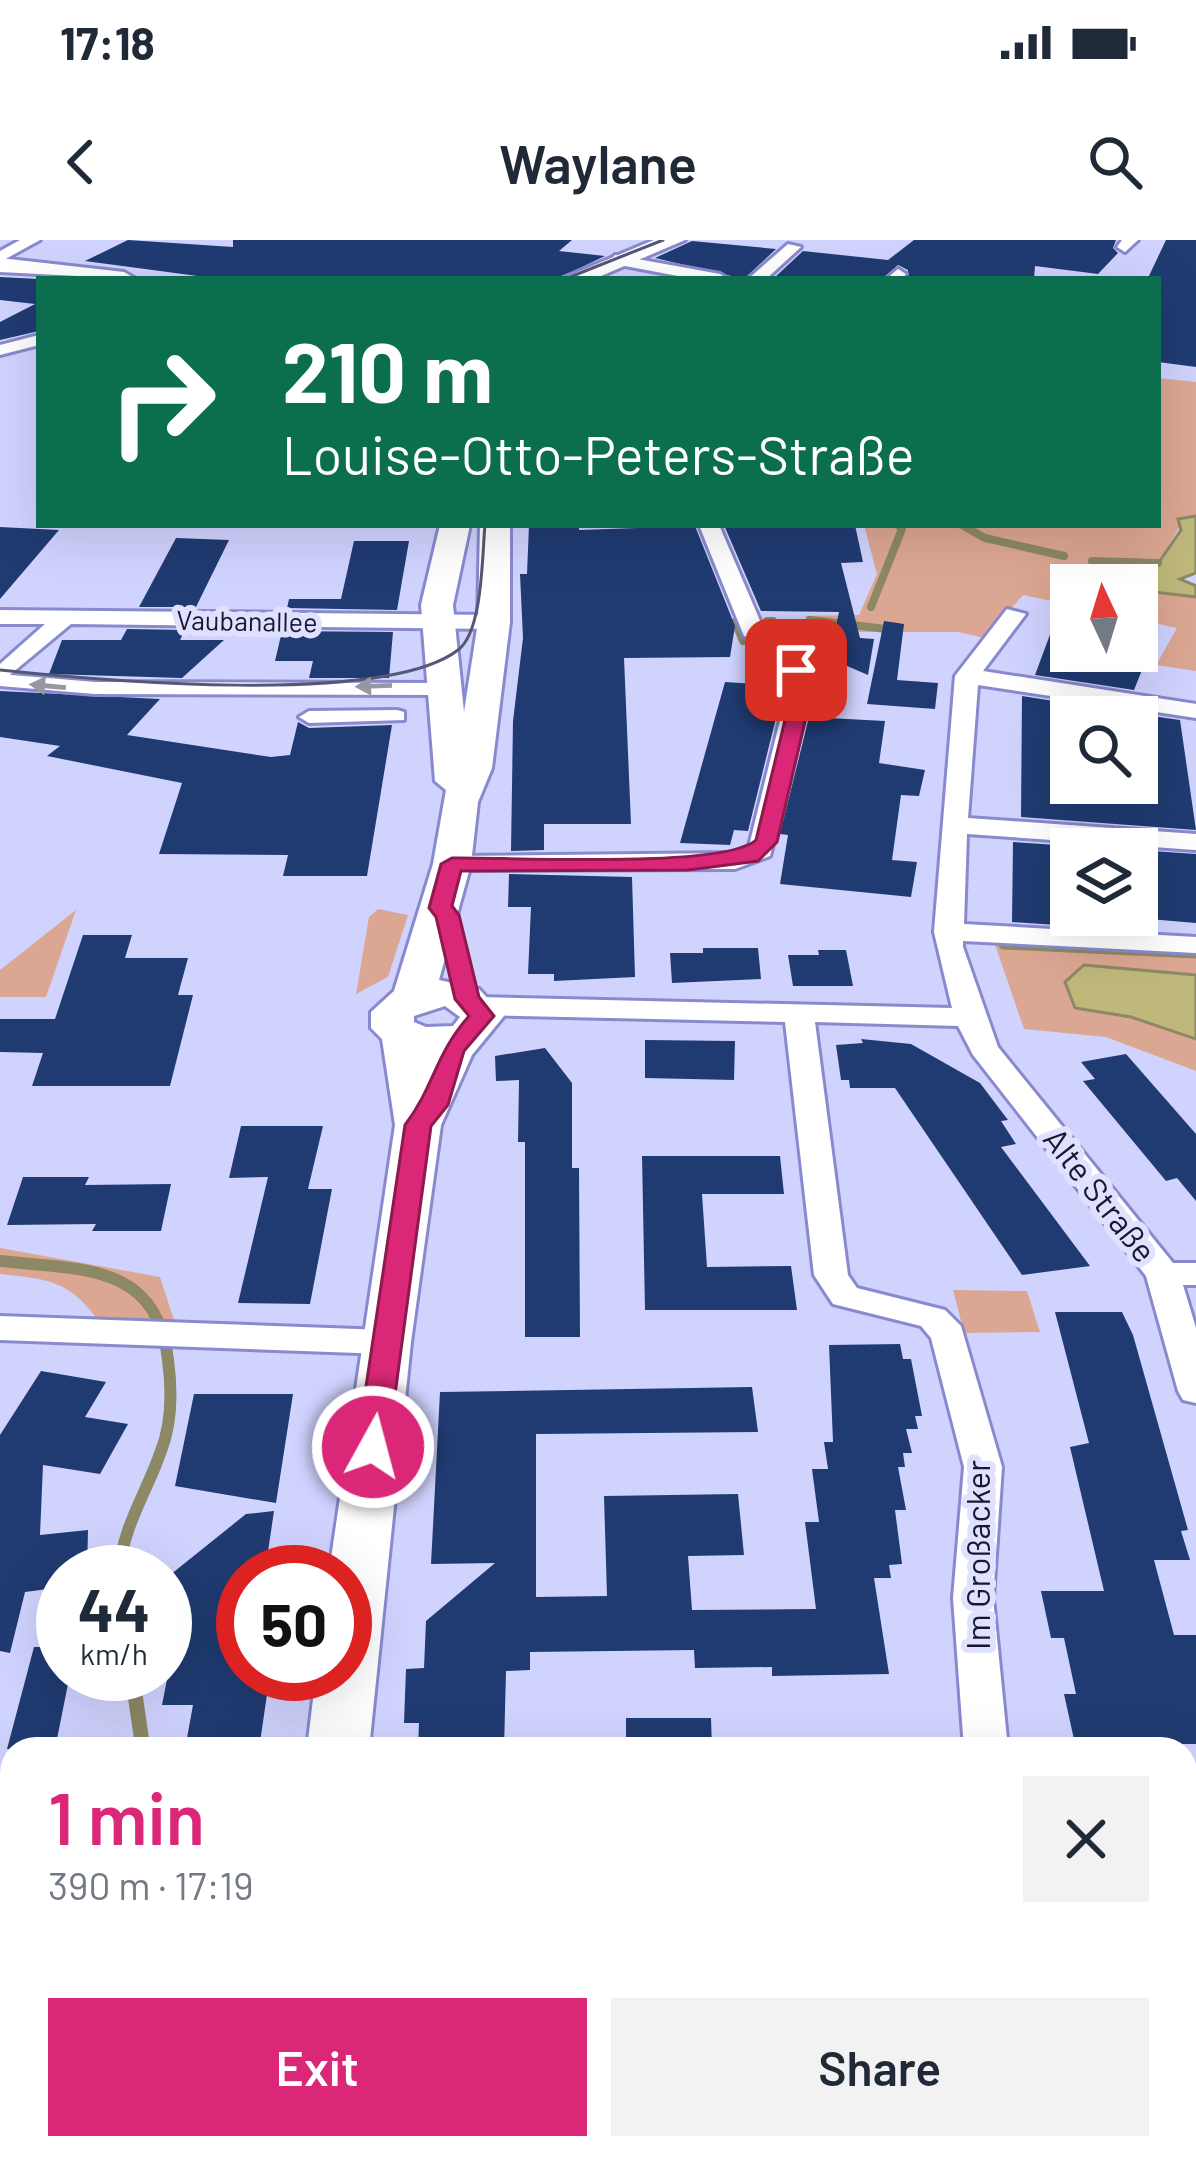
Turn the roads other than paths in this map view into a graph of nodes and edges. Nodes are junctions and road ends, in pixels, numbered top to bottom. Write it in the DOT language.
graph roads {
  1 [pos="32,240"];
  2 [pos="641,240"];
  3 [pos="674,240"];
  4 [pos="793,247"];
  5 [pos="615,260"];
  6 [pos="0,261"];
  7 [pos="103,276"];
  8 [pos="550,276"];
  9 [pos="580,276"];
  10 [pos="703,276"];
  11 [pos="759,276"];
  12 [pos="36,341"];
  13 [pos="0,350"];
  14 [pos="453,528"];
  15 [pos="495,528"];
  16 [pos="710,528"];
  17 [pos="1015,614"];
  18 [pos="0,616"];
  19 [pos="63,620"];
  20 [pos="437,622"];
  21 [pos="494,622"];
  22 [pos="967,676"];
  23 [pos="0,678"];
  24 [pos="443,688"];
  25 [pos="480,710"];
  26 [pos="1196,711"];
  27 [pos="397,716"];
  28 [pos="309,717"];
  29 [pos="459,802"];
  30 [pos="954,825"];
  31 [pos="1196,842"];
  32 [pos="452,864"];
  33 [pos="440,912"];
  34 [pos="948,932"];
  35 [pos="1196,944"];
  36 [pos="799,1014"];
  37 [pos="409,1016"];
  38 [pos="969,1017"];
  39 [pos="470,1018"];
  40 [pos="418,1125"];
  41 [pos="1180,1274"];
  42 [pos="0,1328"];
  43 [pos="385,1342"];
  44 [pos="1196,1391"];
  45 [pos="339,1737"];
  46 [pos="985,1737"];
  1 -- 6 [label="street"];
  2 -- 8 [label="main road"];
  3 -- 5 [label="main road"];
  4 -- 11 [label="street"];
  5 -- 9 [label="main road"];
  5 -- 10 [label="street"];
  6 -- 7 [label="main road"];
  12 -- 13 [label="street"];
  14 -- 20 [label="main road"];
  15 -- 21 [label="main road"];
  16 -- 32 [label="street"];
  17 -- 22 [label="street"];
  18 -- 19 [label="street, Vaubanallee"];
  19 -- 20 [label="street, Vaubanallee"];
  19 -- 23 [label="street"];
  20 -- 21 [label="street, Vaubanallee"];
  20 -- 24 [label="main road"];
  21 -- 25 [label="main road"];
  22 -- 26 [label="street"];
  22 -- 30 [label="street, Alte Straße"];
  24 -- 23 [label="street, one-way"];
  24 -- 25 [label="main road"];
  24 -- 29 [label="main road"];
  25 -- 29 [label="main road"];
  27 -- 28 [label="street"];
  29 -- 32 [label="main road"];
  30 -- 31 [label="street"];
  30 -- 34 [label="street, Alte Straße"];
  32 -- 33 [label="main road"];
  33 -- 37 [label="main road"];
  33 -- 39 [label="main road"];
  34 -- 35 [label="street"];
  34 -- 38 [label="street, Alte Straße"];
  36 -- 38 [label="street"];
  36 -- 39 [label="street"];
  36 -- 46 [label="street, Im Großacker"];
  37 -- 39 [label="main road"];
  37 -- 40 [label="main road"];
  38 -- 41 [label="street, Alte Straße"];
  39 -- 40 [label="main road"];
  40 -- 43 [label="main road"];
  41 -- 44 [label="street, Alte Straße"];
  42 -- 43 [label="street"];
  43 -- 45 [label="main road"];
}
